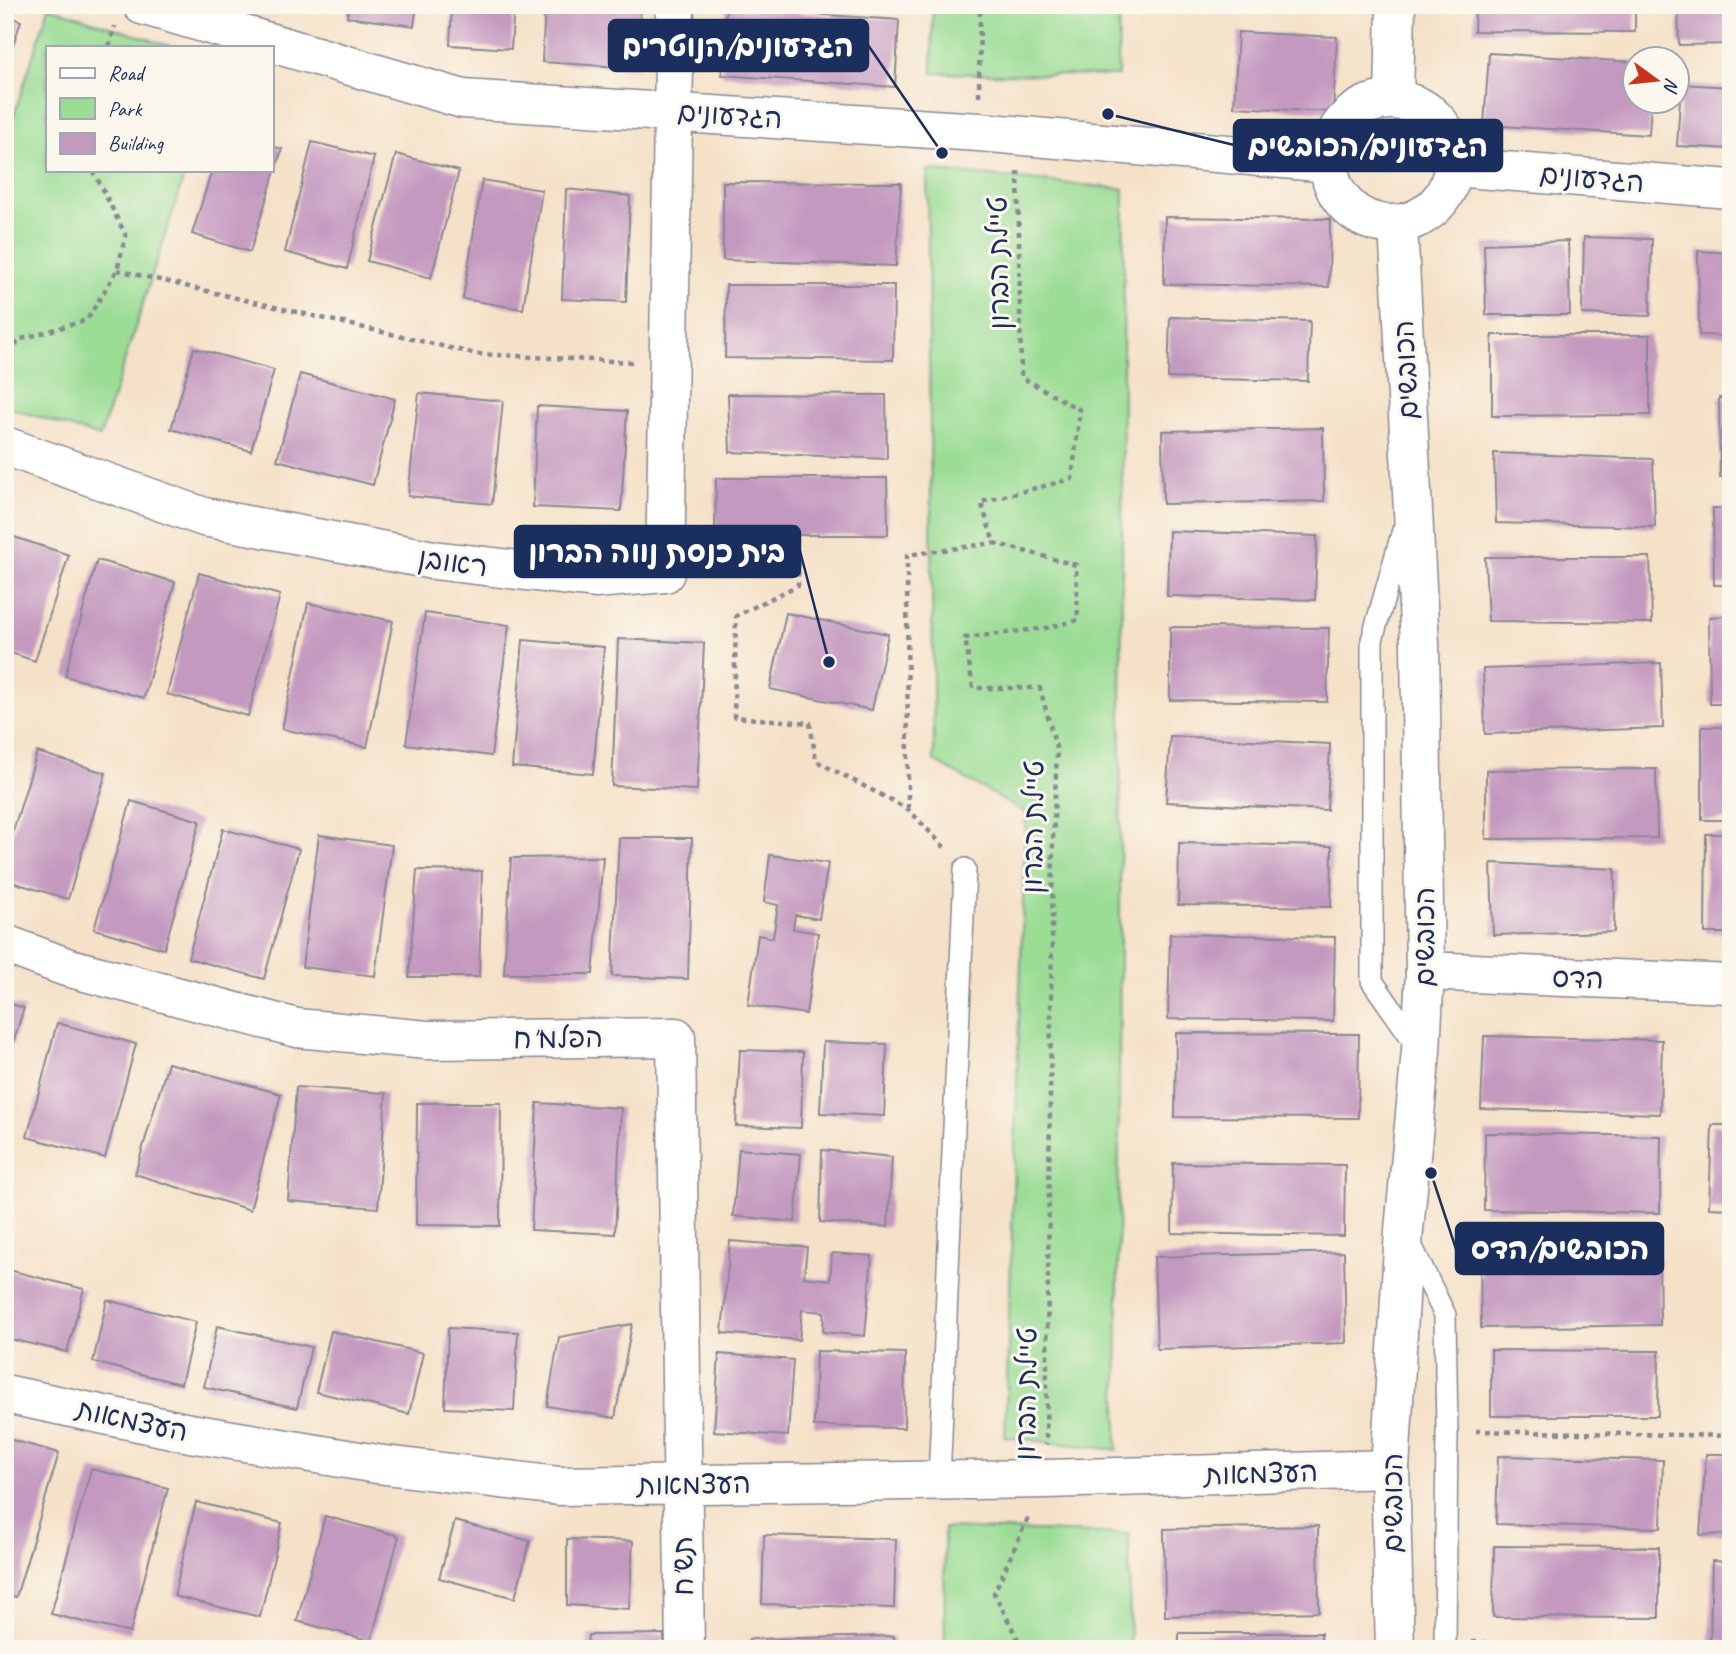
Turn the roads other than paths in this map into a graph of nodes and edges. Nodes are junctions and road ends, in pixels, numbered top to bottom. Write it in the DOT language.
graph roads {
  1 [pos="142,5"];
  2 [pos="675,5"];
  3 [pos="1396,5"];
  4 [pos="1394,100"];
  5 [pos="674,111"];
  6 [pos="1329,163"];
  7 [pos="1453,167"];
  8 [pos="1731,189"];
  9 [pos="1398,225"];
  10 [pos="5,446"];
  11 [pos="1413,497"];
  12 [pos="965,869"];
  13 [pos="5,944"];
  14 [pos="1425,971"];
  15 [pos="1731,984"];
  16 [pos="1421,1051"];
  17 [pos="1404,1230"];
  18 [pos="5,1394"];
  19 [pos="1390,1469"];
  20 [pos="939,1481"];
  21 [pos="682,1484"];
  22 [pos="1446,1645"];
  23 [pos="685,1649"];
  24 [pos="1395,1649"];
  1 -- 5 [label="street, הגדעונים"];
  2 -- 5 [label="street"];
  3 -- 4 [label="street"];
  4 -- 6 [label="street"];
  4 -- 7 [label="street"];
  5 -- 6 [label="street, הגדעונים"];
  5 -- 10 [label="street, ראובן"];
  6 -- 9 [label="street"];
  7 -- 8 [label="street, הגדעונים"];
  7 -- 9 [label="street"];
  9 -- 11 [label="street, הכובשים"];
  11 -- 14 [label="street, הכובשים"];
  11 -- 16 [label="lane"];
  12 -- 20 [label="lane"];
  13 -- 21 [label="street, הפלמ\"ח"];
  14 -- 15 [label="street, הדס"];
  14 -- 16 [label="street, הכובשים"];
  16 -- 17 [label="street, הכובשים"];
  17 -- 19 [label="street, הכובשים"];
  17 -- 22 [label="lane"];
  18 -- 21 [label="street, העצמאות"];
  19 -- 20 [label="street, העצמאות"];
  19 -- 24 [label="street, הכובשים"];
  20 -- 21 [label="street, העצמאות"];
  21 -- 23 [label="street, תש\"ח"];
}
